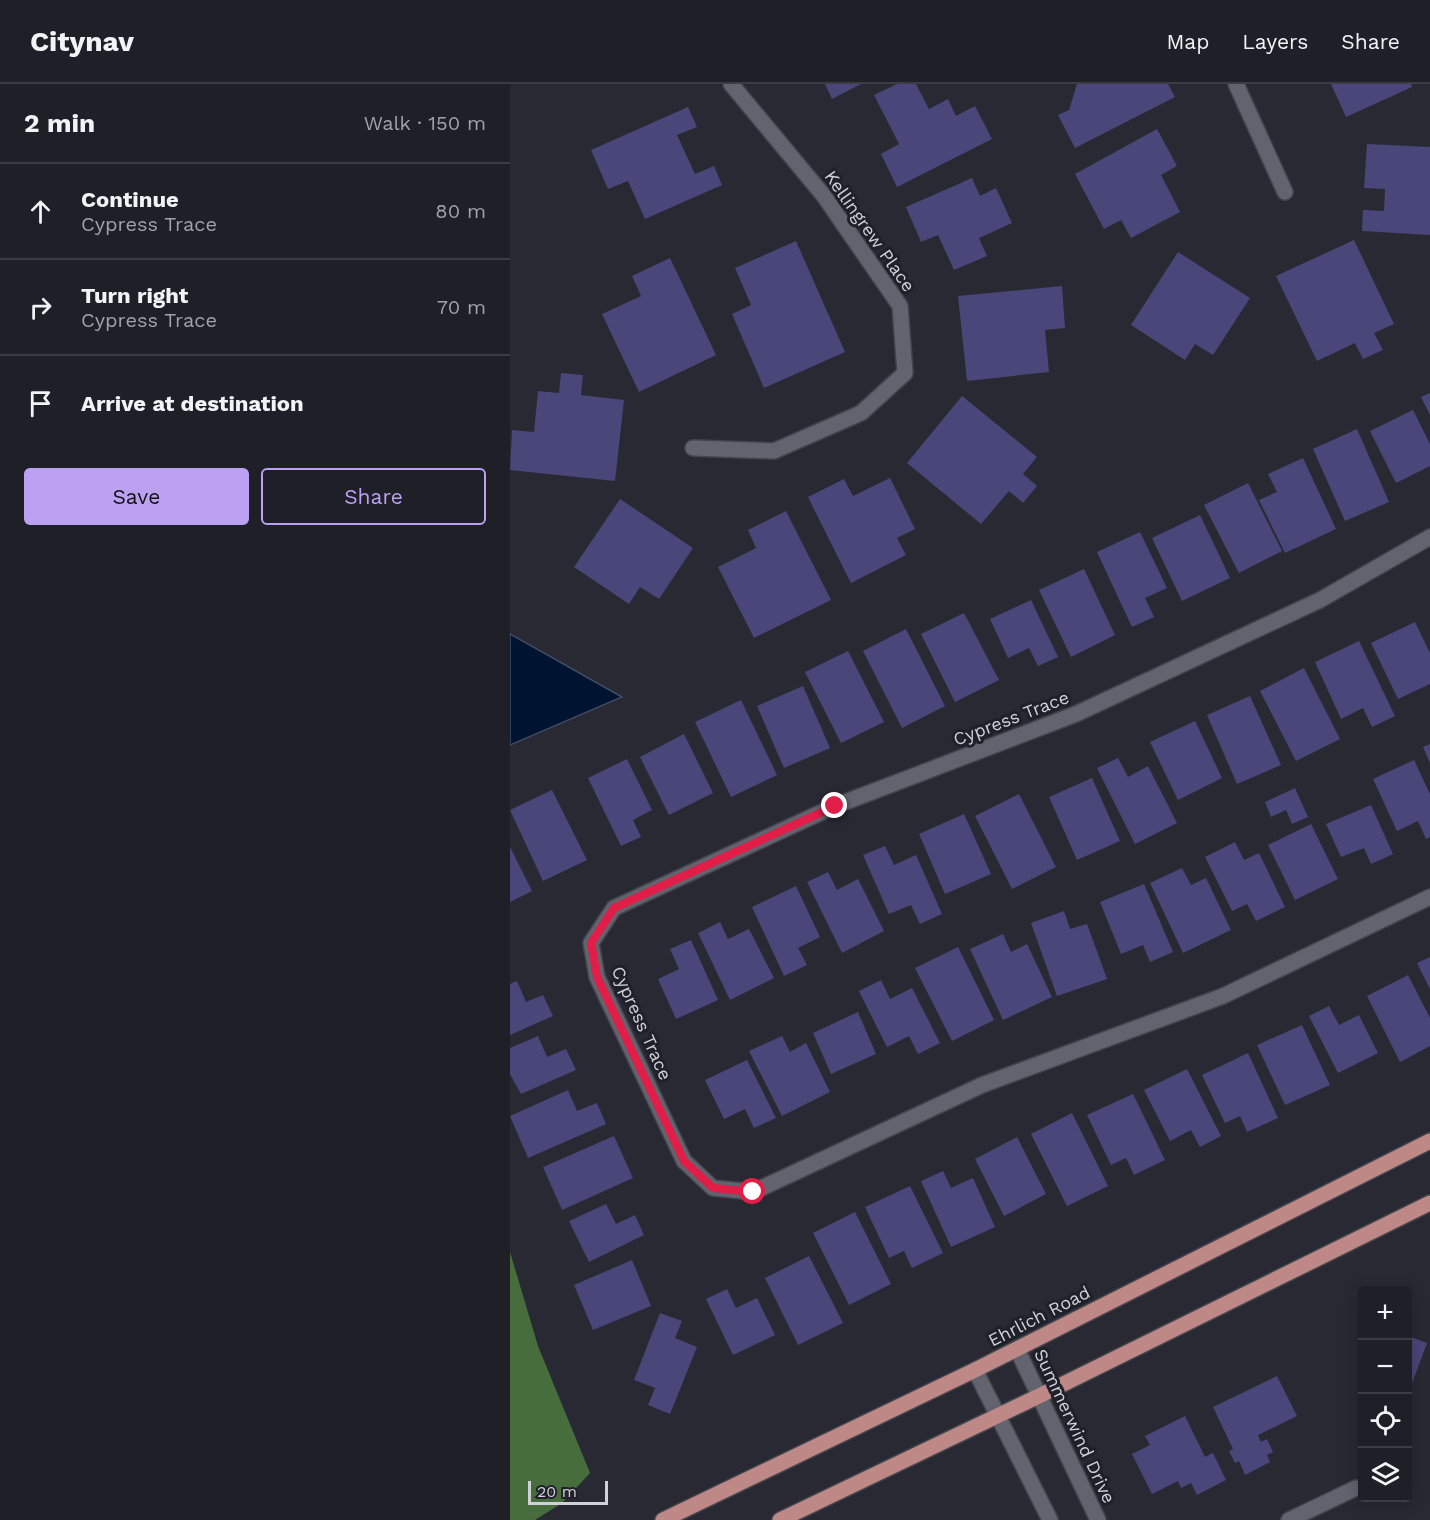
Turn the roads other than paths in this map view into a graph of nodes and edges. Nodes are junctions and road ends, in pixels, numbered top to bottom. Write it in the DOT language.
graph roads {
  1 [pos="731,84"];
  2 [pos="1236,84"];
  3 [pos="1285,192"];
  4 [pos="693,448"];
  5 [pos="1430,537"];
  6 [pos="1430,897"];
  7 [pos="1430,1141"];
  8 [pos="1430,1203"];
  9 [pos="1017,1349"];
  10 [pos="975,1370"];
  11 [pos="1039,1396"];
  12 [pos="998,1416"];
  13 [pos="1356,1488"];
  14 [pos="663,1520"];
  15 [pos="780,1520"];
  16 [pos="1050,1520"];
  17 [pos="1098,1520"];
  18 [pos="1289,1520"];
  1 -- 4 [label="street, Kellingrew Place"];
  2 -- 3 [label="street"];
  5 -- 6 [label="street, Cypress Trace"];
  7 -- 9 [label="main road, Ehrlich Road"];
  8 -- 11 [label="main road"];
  9 -- 10 [label="main road, Ehrlich Road"];
  9 -- 11 [label="street, Summerwind Drive"];
  10 -- 12 [label="street"];
  10 -- 14 [label="main road, Ehrlich Road"];
  11 -- 12 [label="main road"];
  11 -- 17 [label="street, Summerwind Drive"];
  12 -- 15 [label="main road"];
  12 -- 16 [label="street"];
  13 -- 18 [label="street"];
}
